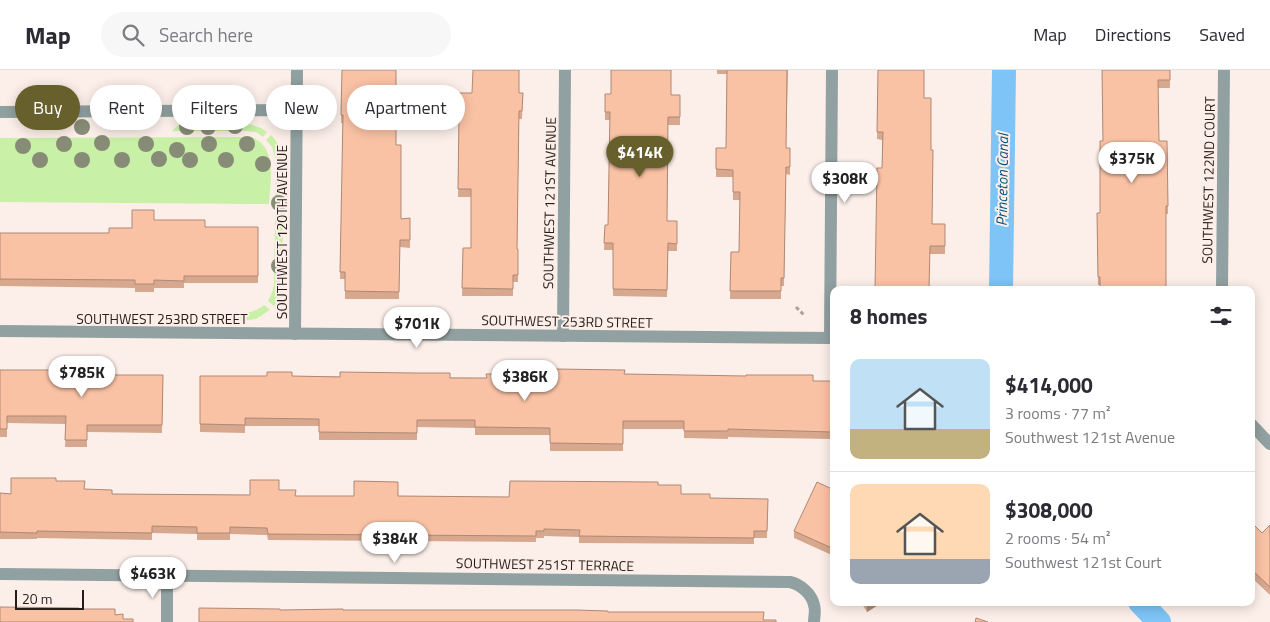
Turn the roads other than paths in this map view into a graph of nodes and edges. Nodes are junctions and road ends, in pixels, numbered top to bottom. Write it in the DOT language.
graph roads {
  1 [pos="297,70"];
  2 [pos="565,70"];
  3 [pos="832,70"];
  4 [pos="1224,70"];
  5 [pos="297,85"];
  6 [pos="266,110"];
  7 [pos="0,112"];
  8 [pos="297,130"];
  9 [pos="832,286"];
  10 [pos="1222,286"];
  11 [pos="0,331"];
  12 [pos="295,334"];
  13 [pos="563,336"];
  14 [pos="830,338"];
  15 [pos="1255,428"];
  16 [pos="1270,444"];
  17 [pos="0,574"];
  18 [pos="167,576"];
  19 [pos="167,622"];
  20 [pos="814,622"];
  1 -- 5 [label="street, SOUTHWEST 120TH AVENUE"];
  2 -- 13 [label="street, SOUTHWEST 121ST AVENUE"];
  3 -- 9 [label="street"];
  4 -- 10 [label="street, SOUTHWEST 122ND COURT"];
  6 -- 7 [label="street"];
  8 -- 12 [label="street, SOUTHWEST 120TH AVENUE"];
  11 -- 12 [label="street, SOUTHWEST 253RD STREET"];
  12 -- 13 [label="street, SOUTHWEST 253RD STREET"];
  13 -- 14 [label="street, SOUTHWEST 253RD STREET"];
  15 -- 16 [label="street"];
  17 -- 18 [label="street, SOUTHWEST 251ST TERRACE"];
  18 -- 19 [label="street"];
  18 -- 20 [label="street, SOUTHWEST 251ST TERRACE"];
}
